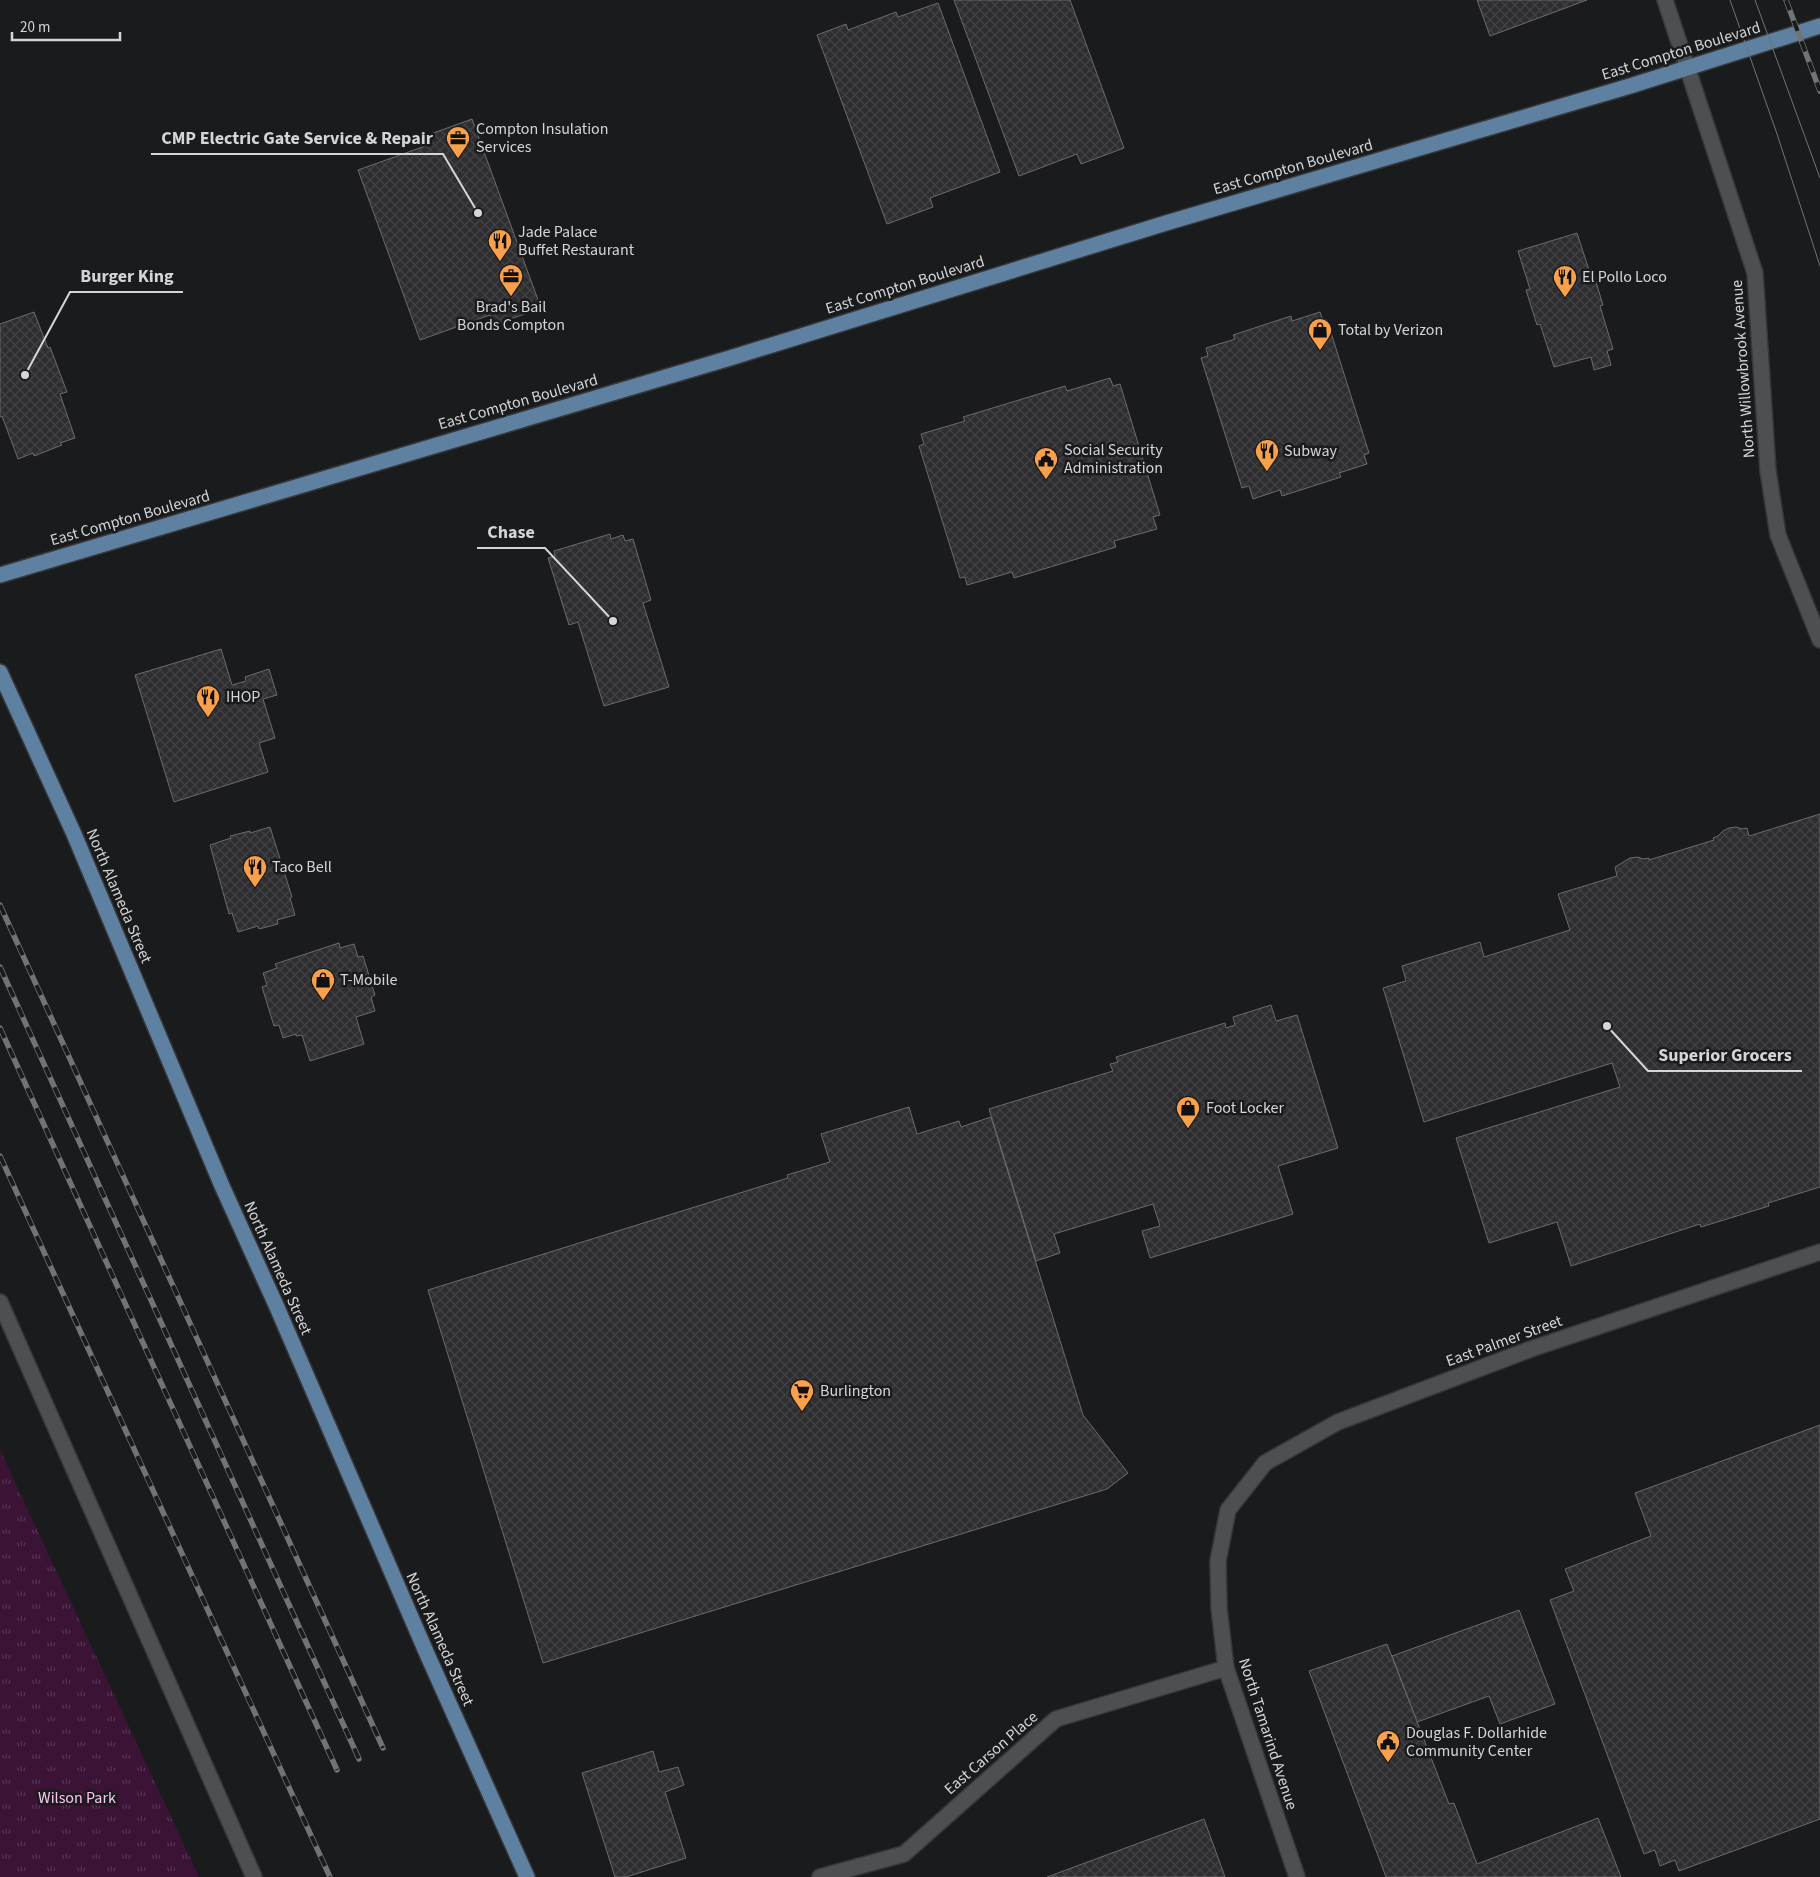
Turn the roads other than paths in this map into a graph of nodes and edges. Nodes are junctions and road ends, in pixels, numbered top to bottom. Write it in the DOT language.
graph roads {
  1 [pos="1665,0"];
  2 [pos="1820,26"];
  3 [pos="1688,67"];
  4 [pos="0,575"];
  5 [pos="1820,640"];
  6 [pos="0,672"];
  7 [pos="1820,1252"];
  8 [pos="0,1302"];
  9 [pos="1228,1510"];
  10 [pos="1226,1668"];
  11 [pos="524,1876"];
  12 [pos="254,1877"];
  13 [pos="820,1877"];
  14 [pos="1297,1877"];
  1 -- 3 [label="street, North Willowbrook Avenue"];
  2 -- 3 [label="main road, East Compton Boulevard"];
  3 -- 4 [label="main road, East Compton Boulevard"];
  3 -- 5 [label="street, North Willowbrook Avenue"];
  6 -- 11 [label="main road, North Alameda Street"];
  7 -- 9 [label="street, East Palmer Street"];
  8 -- 12 [label="street"];
  9 -- 10 [label="street, North Tamarind Avenue"];
  10 -- 13 [label="street, East Carson Place"];
  10 -- 14 [label="street, North Tamarind Avenue"];
}
